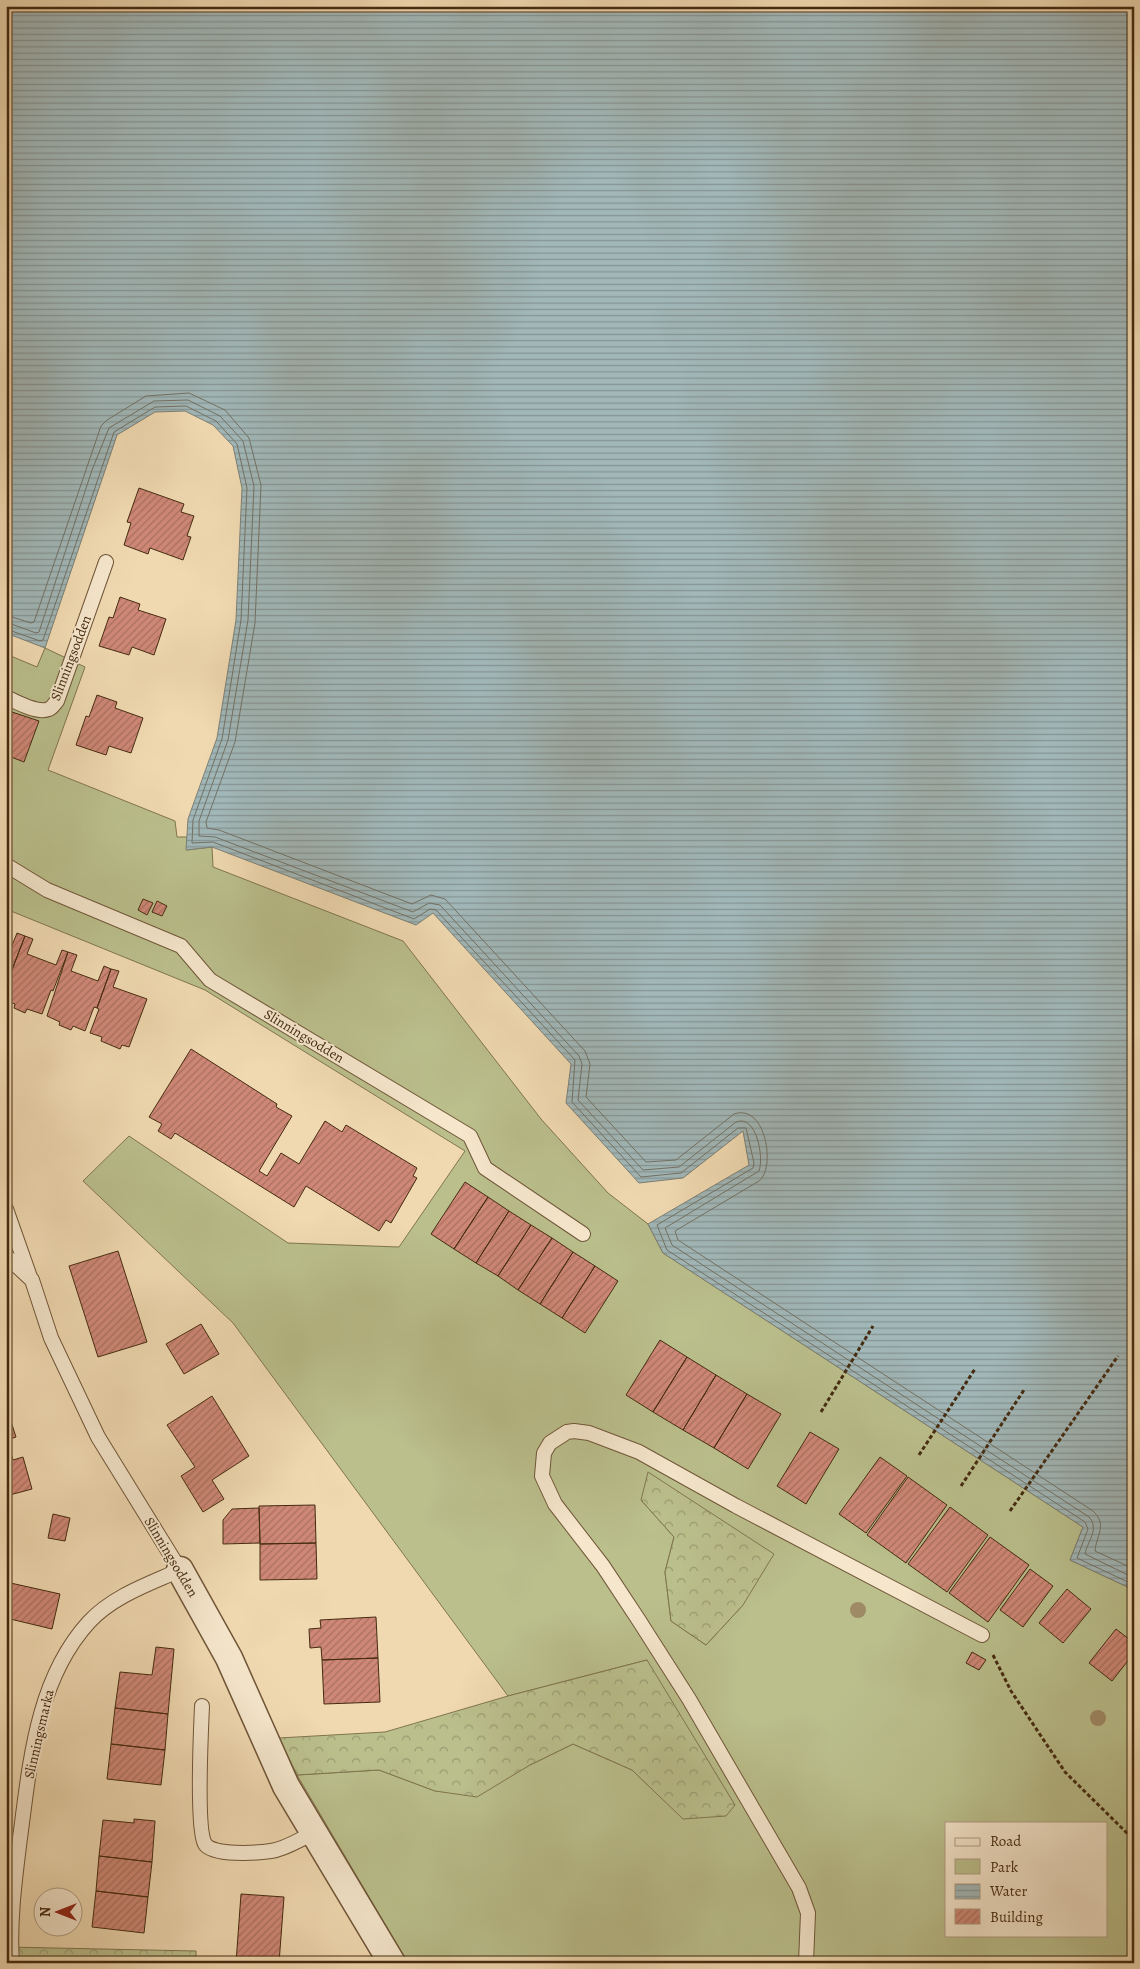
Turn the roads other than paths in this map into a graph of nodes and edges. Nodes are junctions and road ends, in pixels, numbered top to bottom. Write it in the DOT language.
graph roads {
  1 [pos="106,562"];
  2 [pos="6,697"];
  3 [pos="6,865"];
  4 [pos="6,1209"];
  5 [pos="583,1234"];
  6 [pos="6,1256"];
  7 [pos="32,1280"];
  8 [pos="180,1570"];
  9 [pos="982,1635"];
  10 [pos="202,1706"];
  11 [pos="314,1832"];
  12 [pos="10,1959"];
  13 [pos="392,1963"];
  14 [pos="806,1963"];
  1 -- 2 [label="lane, Slinningsodden"];
  3 -- 5 [label="lane, Slinningsodden"];
  4 -- 7 [label="lane, Slinningsodden"];
  6 -- 7 [label="lane, Slinningsodden"];
  7 -- 8 [label="lane, Slinningsodden"];
  8 -- 11 [label="street, Slinningsodden"];
  8 -- 12 [label="lane, Slinningsmarka"];
  9 -- 14 [label="lane"];
  10 -- 11 [label="lane"];
  11 -- 13 [label="street, Slinningsodden"];
}
